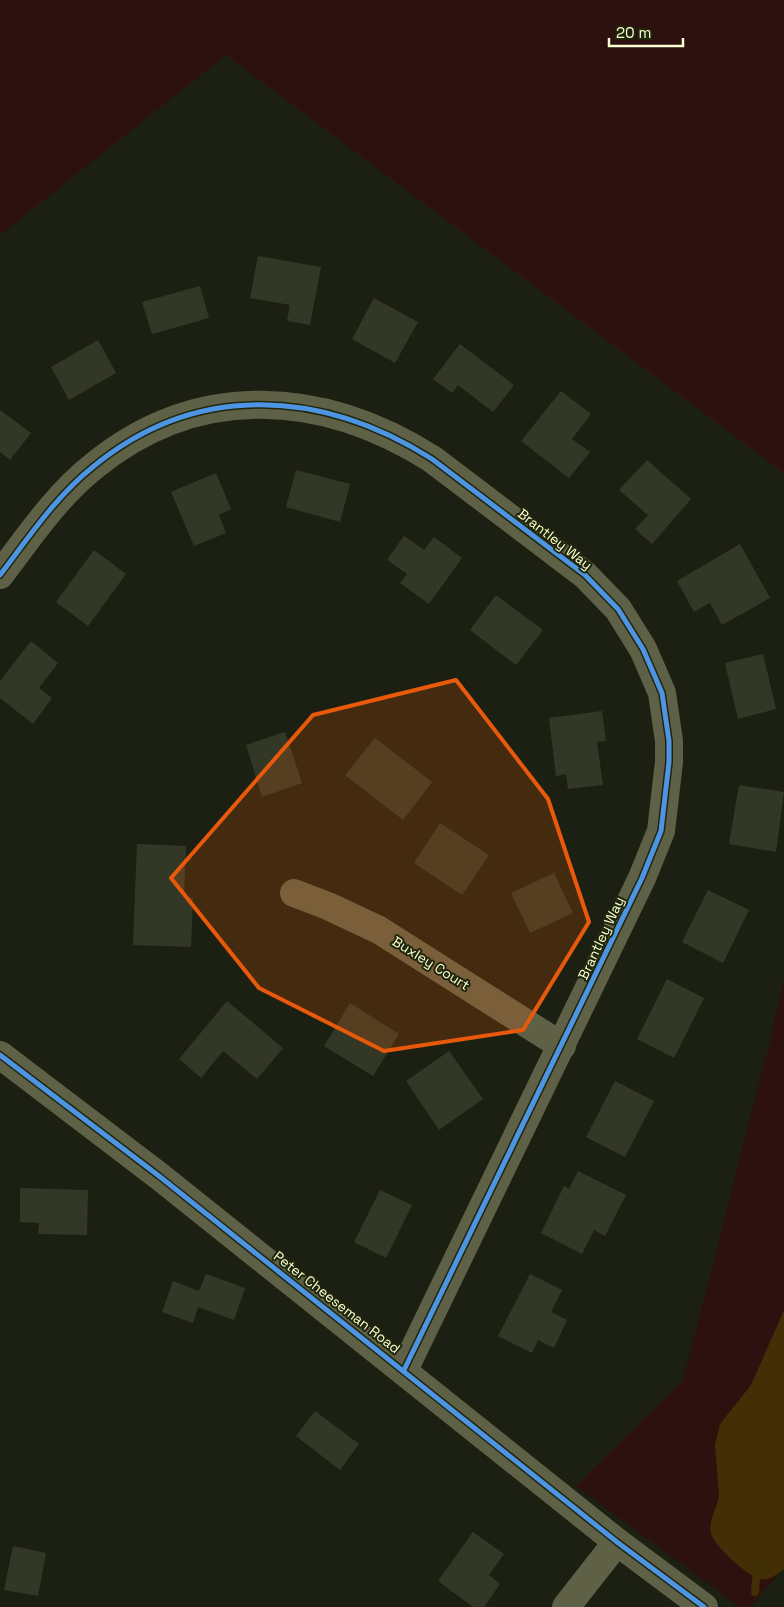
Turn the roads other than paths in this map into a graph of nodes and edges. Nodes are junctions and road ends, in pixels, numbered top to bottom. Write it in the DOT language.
graph roads {
  1 [pos="0,575"];
  2 [pos="294,893"];
  3 [pos="562,1046"];
  4 [pos="0,1055"];
  5 [pos="404,1370"];
  6 [pos="617,1542"];
  7 [pos="566,1607"];
  8 [pos="704,1607"];
  1 -- 3 [label="street, Brantley Way"];
  2 -- 3 [label="street, Buxley Court"];
  3 -- 5 [label="street, Brantley Way"];
  4 -- 5 [label="street, Peter Cheeseman Road"];
  5 -- 6 [label="street, Peter Cheeseman Road"];
  6 -- 7 [label="street"];
  6 -- 8 [label="street, Peter Cheeseman Road"];
}
